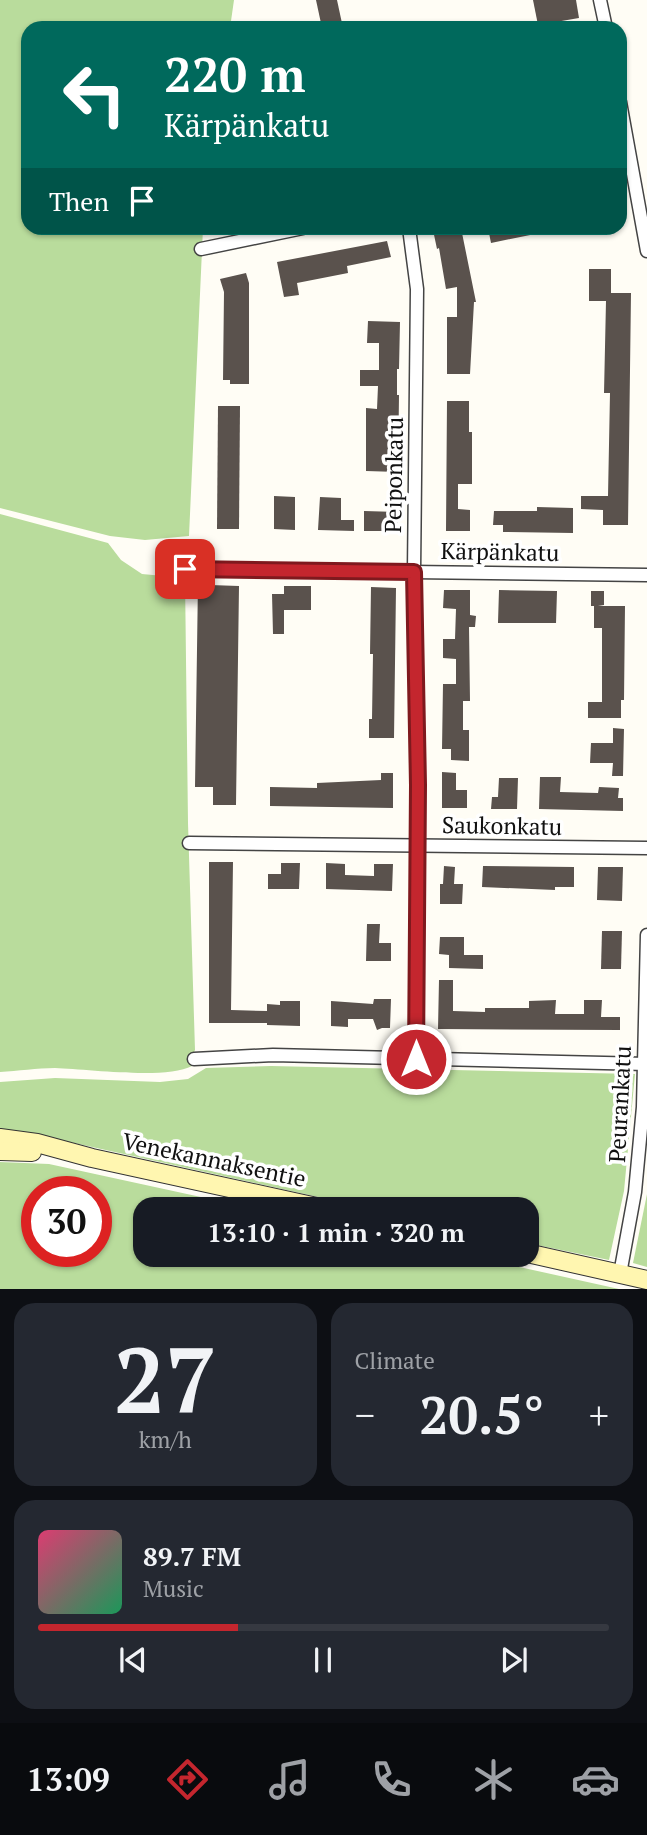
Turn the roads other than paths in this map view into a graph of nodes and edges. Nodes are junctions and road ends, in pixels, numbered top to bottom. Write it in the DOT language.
graph roads {
  1 [pos="600,0"];
  2 [pos="604,21"];
  3 [pos="627,170"];
  4 [pos="269,235"];
  5 [pos="410,235"];
  6 [pos="201,249"];
  7 [pos="647,251"];
  8 [pos="185,569"];
  9 [pos="414,572"];
  10 [pos="647,575"];
  11 [pos="189,843"];
  12 [pos="417,846"];
  13 [pos="647,848"];
  14 [pos="647,935"];
  15 [pos="194,1059"];
  16 [pos="416,1059"];
  17 [pos="645,1064"];
  18 [pos="0,1138"];
  19 [pos="0,1151"];
  20 [pos="92,1158"];
  21 [pos="271,1197"];
  22 [pos="539,1256"];
  23 [pos="620,1274"];
  24 [pos="647,1280"];
  1 -- 2 [label="street"];
  3 -- 7 [label="street"];
  4 -- 6 [label="street"];
  5 -- 9 [label="street, Peiponkatu"];
  8 -- 9 [label="street, Kärpänkatu"];
  9 -- 10 [label="street, Kärpänkatu"];
  9 -- 12 [label="street, Peiponkatu"];
  11 -- 12 [label="street, Saukonkatu"];
  12 -- 13 [label="street, Saukonkatu"];
  12 -- 16 [label="street, Peiponkatu"];
  14 -- 17 [label="street, Peurankatu"];
  15 -- 16 [label="street"];
  16 -- 17 [label="street"];
  17 -- 23 [label="street, Peurankatu"];
  18 -- 20 [label="street, Venekannaksentie"];
  19 -- 20 [label="street, Venekannaksentie"];
  20 -- 21 [label="street, Venekannaksentie"];
  22 -- 23 [label="street"];
  23 -- 24 [label="street"];
}
